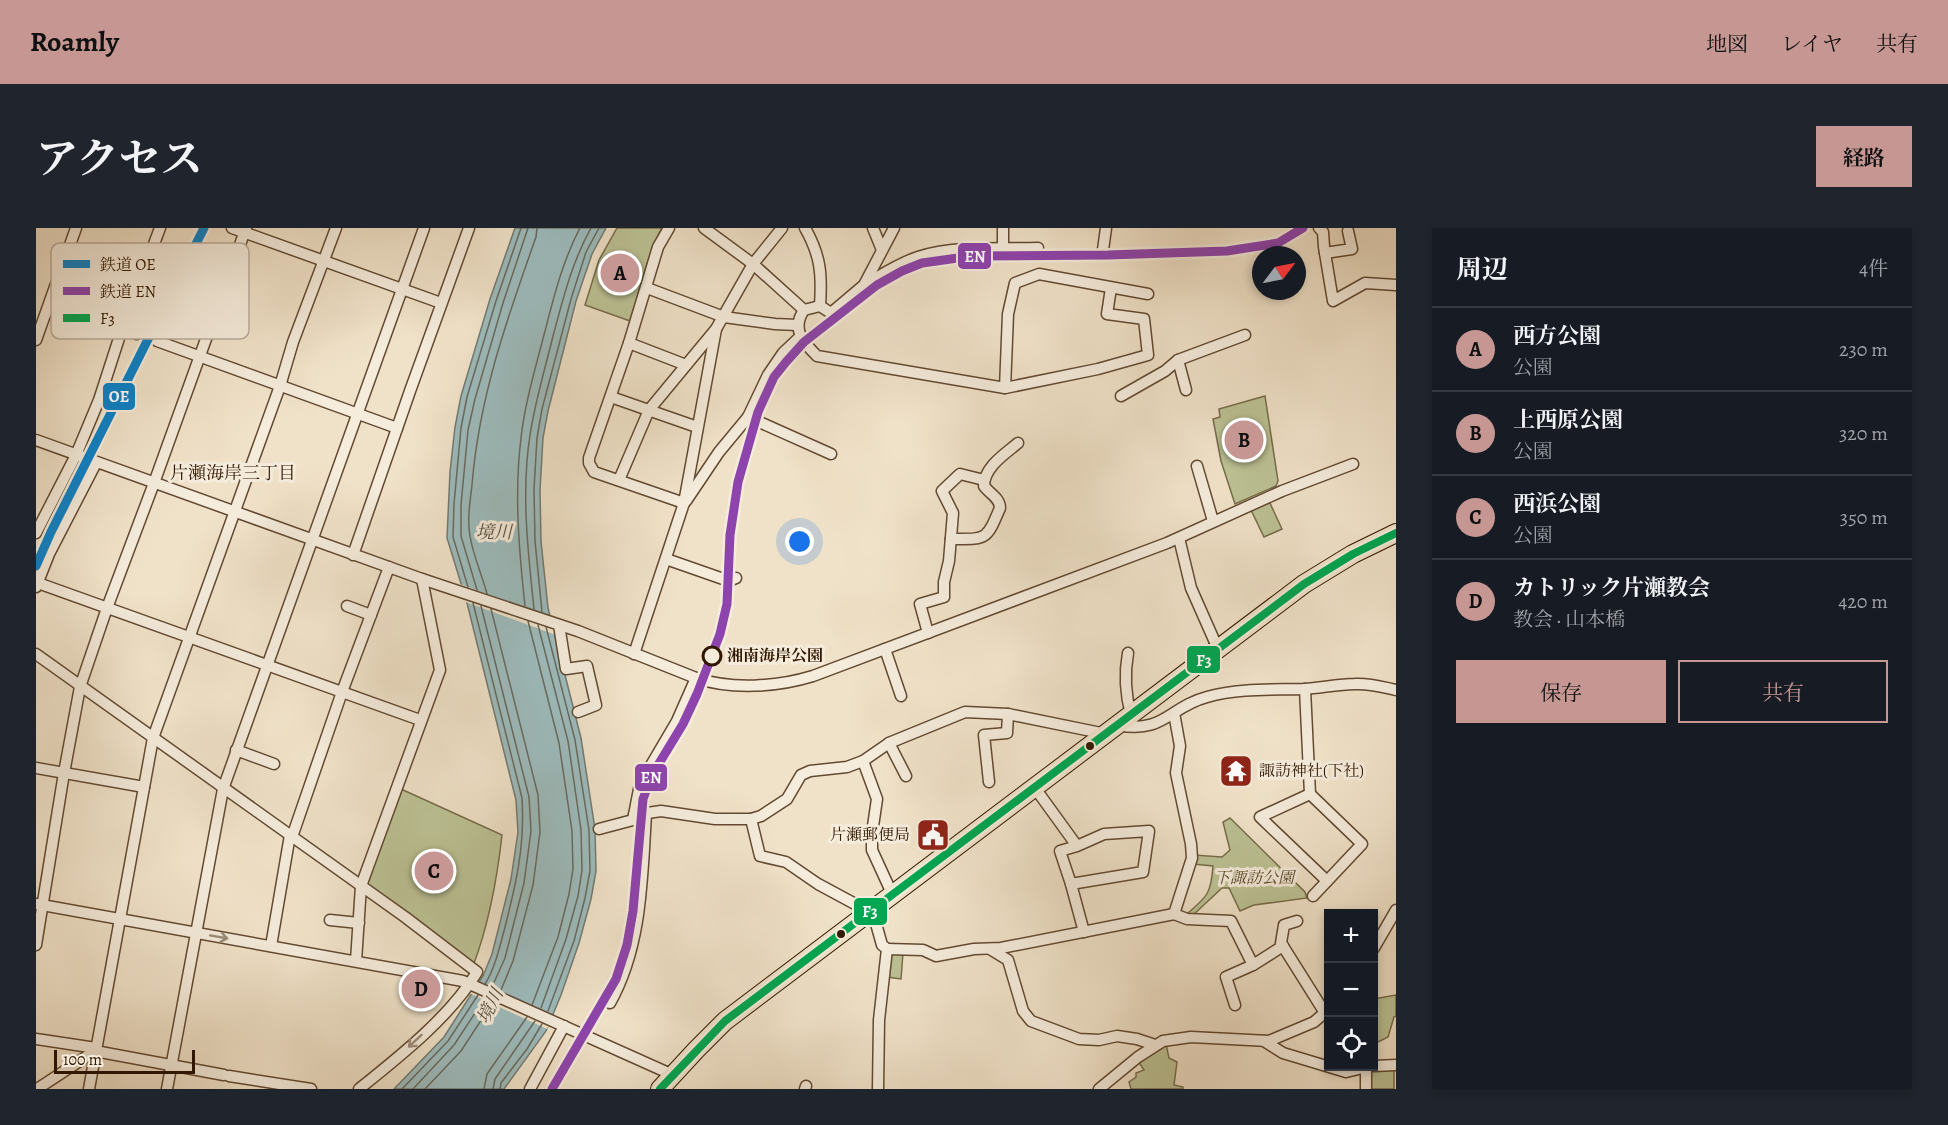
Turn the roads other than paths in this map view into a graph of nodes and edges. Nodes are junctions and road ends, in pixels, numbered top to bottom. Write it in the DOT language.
graph roads {
  1 [pos="76,228"];
  2 [pos="160,228"];
  3 [pos="232,228"];
  4 [pos="424,228"];
  5 [pos="469,228"];
  6 [pos="669,228"];
  7 [pos="704,228"];
  8 [pos="782,228"];
  9 [pos="805,228"];
  10 [pos="873,228"];
  11 [pos="894,228"];
  12 [pos="1003,228"];
  13 [pos="1106,228"];
  14 [pos="1319,228"];
  15 [pos="332,229"];
  16 [pos="245,230"];
  17 [pos="1348,231"];
  18 [pos="71,243"];
  19 [pos="154,243"];
  20 [pos="1038,248"];
  21 [pos="1004,249"];
  22 [pos="882,250"];
  23 [pos="1103,250"];
  24 [pos="1325,253"];
  25 [pos="325,260"];
  26 [pos="753,264"];
  27 [pos="864,285"];
  28 [pos="1396,285"];
  29 [pos="647,288"];
  30 [pos="1111,288"];
  31 [pos="402,289"];
  32 [pos="1148,294"];
  33 [pos="51,301"];
  34 [pos="441,303"];
  35 [pos="50,304"];
  36 [pos="820,306"];
  37 [pos="804,310"];
  38 [pos="724,317"];
  39 [pos="716,329"];
  40 [pos="799,330"];
  41 [pos="1245,335"];
  42 [pos="119,339"];
  43 [pos="206,339"];
  44 [pos="36,340"];
  45 [pos="158,341"];
  46 [pos="629,344"];
  47 [pos="200,356"];
  48 [pos="1178,360"];
  49 [pos="686,365"];
  50 [pos="280,386"];
  51 [pos="1005,388"];
  52 [pos="1186,390"];
  53 [pos="1120,396"];
  54 [pos="611,397"];
  55 [pos="648,410"];
  56 [pos="357,413"];
  57 [pos="748,417"];
  58 [pos="697,427"];
  59 [pos="397,428"];
  60 [pos="36,441"];
  61 [pos="1018,443"];
  62 [pos="831,454"];
  63 [pos="76,455"];
  64 [pos="96,463"];
  65 [pos="1353,464"];
  66 [pos="1197,466"];
  67 [pos="619,480"];
  68 [pos="984,480"];
  69 [pos="154,483"];
  70 [pos="684,503"];
  71 [pos="233,512"];
  72 [pos="1213,521"];
  73 [pos="36,533"];
  74 [pos="1396,533"];
  75 [pos="1179,538"];
  76 [pos="951,539"];
  77 [pos="313,540"];
  78 [pos="353,555"];
  79 [pos="666,559"];
  80 [pos="389,567"];
  81 [pos="736,578"];
  82 [pos="422,579"];
  83 [pos="37,585"];
  84 [pos="347,606"];
  85 [pos="107,608"];
  86 [pos="371,615"];
  87 [pos="555,623"];
  88 [pos="928,633"];
  89 [pos="189,638"];
  90 [pos="885,649"];
  91 [pos="1218,649"];
  92 [pos="1128,653"];
  93 [pos="36,654"];
  94 [pos="634,654"];
  95 [pos="267,665"];
  96 [pos="696,678"];
  97 [pos="80,687"];
  98 [pos="1305,689"];
  99 [pos="1396,690"];
  100 [pos="342,692"];
  101 [pos="901,696"];
  102 [pos="578,712"];
  103 [pos="1008,714"];
  104 [pos="1174,714"];
  105 [pos="420,720"];
  106 [pos="1119,725"];
  107 [pos="153,738"];
  108 [pos="889,743"];
  109 [pos="236,750"];
  110 [pos="863,761"];
  111 [pos="274,764"];
  112 [pos="36,768"];
  113 [pos="64,773"];
  114 [pos="906,776"];
  115 [pos="989,782"];
  116 [pos="144,787"];
  117 [pos="1035,788"];
  118 [pos="223,789"];
  119 [pos="1310,794"];
  120 [pos="646,814"];
  121 [pos="634,815"];
  122 [pos="751,819"];
  123 [pos="599,829"];
  124 [pos="291,836"];
  125 [pos="1077,846"];
  126 [pos="1327,881"];
  127 [pos="1071,884"];
  128 [pos="361,886"];
  129 [pos="894,894"];
  130 [pos="1313,896"];
  131 [pos="40,905"];
  132 [pos="1396,910"];
  133 [pos="870,912"];
  134 [pos="1174,914"];
  135 [pos="120,919"];
  136 [pos="330,920"];
  137 [pos="1297,921"];
  138 [pos="359,923"];
  139 [pos="1084,932"];
  140 [pos="196,933"];
  141 [pos="1378,941"];
  142 [pos="36,945"];
  143 [pos="272,946"];
  144 [pos="1283,946"];
  145 [pos="990,948"];
  146 [pos="887,949"];
  147 [pos="356,961"];
  148 [pos="1253,965"];
  149 [pos="469,987"];
  150 [pos="610,1003"];
  151 [pos="1235,1005"];
  152 [pos="1324,1008"];
  153 [pos="1324,1014"];
  154 [pos="443,1023"];
  155 [pos="564,1026"];
  156 [pos="36,1039"];
  157 [pos="1264,1041"];
  158 [pos="1155,1045"];
  159 [pos="95,1050"];
  160 [pos="1324,1065"];
  161 [pos="1396,1065"];
  162 [pos="171,1066"];
  163 [pos="1378,1066"];
  164 [pos="1369,1071"];
  165 [pos="673,1075"];
  166 [pos="243,1084"];
  167 [pos="37,1089"];
  168 [pos="89,1089"];
  169 [pos="167,1089"];
  170 [pos="311,1089"];
  171 [pos="359,1089"];
  172 [pos="530,1089"];
  173 [pos="660,1089"];
  174 [pos="878,1089"];
  175 [pos="1099,1089"];
  176 [pos="1366,1089"];
  1 -- 18 [label="street"];
  2 -- 19 [label="street"];
  3 -- 16 [label="street"];
  4 -- 31 [label="street"];
  5 -- 34 [label="street"];
  6 -- 29 [label="street"];
  7 -- 26 [label="street"];
  8 -- 26 [label="street"];
  9 -- 36 [label="street"];
  10 -- 22 [label="street"];
  11 -- 22 [label="street"];
  12 -- 21 [label="street"];
  13 -- 23 [label="street"];
  14 -- 24 [label="street"];
  15 -- 25 [label="street"];
  16 -- 25 [label="street"];
  17 -- 24 [label="street"];
  20 -- 21 [label="street"];
  21 -- 27 [label="street"];
  22 -- 27 [label="street"];
  24 -- 28 [label="street"];
  25 -- 31 [label="street"];
  25 -- 50 [label="street"];
  26 -- 37 [label="street"];
  26 -- 38 [label="street"];
  27 -- 36 [label="street"];
  29 -- 38 [label="street"];
  29 -- 46 [label="street"];
  30 -- 32 [label="street"];
  30 -- 51 [label="street"];
  30 -- 51 [label="street"];
  31 -- 34 [label="street"];
  31 -- 56 [label="street"];
  33 -- 35 [label="street"];
  34 -- 59 [label="street"];
  35 -- 44 [label="street"];
  36 -- 37 [label="street"];
  37 -- 40 [label="street"];
  38 -- 39 [label="street"];
  38 -- 40 [label="street"];
  39 -- 49 [label="street"];
  39 -- 58 [label="street"];
  40 -- 51 [label="street"];
  40 -- 57 [label="street"];
  41 -- 48 [label="street"];
  42 -- 63 [label="street"];
  43 -- 47 [label="street"];
  45 -- 47 [label="street"];
  46 -- 49 [label="street"];
  46 -- 54 [label="street"];
  47 -- 50 [label="street"];
  47 -- 69 [label="street"];
  48 -- 52 [label="street"];
  48 -- 53 [label="street"];
  49 -- 55 [label="street"];
  50 -- 56 [label="street"];
  50 -- 71 [label="street"];
  54 -- 55 [label="street"];
  54 -- 67 [label="street"];
  55 -- 58 [label="street"];
  55 -- 67 [label="street"];
  56 -- 59 [label="street"];
  56 -- 77 [label="street"];
  57 -- 62 [label="street"];
  57 -- 70 [label="street"];
  58 -- 70 [label="street"];
  59 -- 78 [label="street"];
  60 -- 63 [label="street"];
  61 -- 68 [label="street"];
  63 -- 64 [label="street"];
  63 -- 73 [label="street"];
  64 -- 69 [label="street"];
  64 -- 83 [label="street"];
  65 -- 72 [label="street"];
  66 -- 72 [label="street"];
  67 -- 70 [label="street"];
  68 -- 76 [label="street"];
  68 -- 76 [label="street"];
  69 -- 71 [label="street"];
  69 -- 85 [label="street"];
  70 -- 79 [label="street"];
  71 -- 77 [label="street"];
  71 -- 89 [label="street"];
  72 -- 75 [label="street"];
  74 -- 91 [label="highway"];
  75 -- 88 [label="street"];
  75 -- 91 [label="street"];
  76 -- 88 [label="street"];
  77 -- 78 [label="street"];
  77 -- 95 [label="street"];
  78 -- 80 [label="street"];
  79 -- 81 [label="street"];
  79 -- 94 [label="street"];
  80 -- 82 [label="street"];
  80 -- 86 [label="street"];
  82 -- 87 [label="street"];
  82 -- 105 [label="street"];
  83 -- 85 [label="street"];
  84 -- 86 [label="street"];
  85 -- 89 [label="street"];
  85 -- 97 [label="street"];
  86 -- 100 [label="street"];
  87 -- 94 [label="street"];
  87 -- 102 [label="street"];
  88 -- 90 [label="street"];
  89 -- 95 [label="street"];
  89 -- 107 [label="street"];
  90 -- 96 [label="street"];
  90 -- 101 [label="street"];
  91 -- 106 [label="highway"];
  92 -- 106 [label="street"];
  93 -- 97 [label="street"];
  94 -- 96 [label="street"];
  95 -- 100 [label="street"];
  95 -- 109 [label="street"];
  96 -- 121 [label="street"];
  97 -- 107 [label="street"];
  97 -- 113 [label="street"];
  98 -- 99 [label="street"];
  98 -- 104 [label="street"];
  98 -- 119 [label="street"];
  100 -- 105 [label="street"];
  100 -- 124 [label="street"];
  103 -- 106 [label="street"];
  103 -- 108 [label="street"];
  103 -- 115 [label="street"];
  104 -- 106 [label="street"];
  104 -- 134 [label="street"];
  105 -- 128 [label="street"];
  106 -- 117 [label="highway"];
  107 -- 116 [label="street"];
  107 -- 118 [label="street"];
  108 -- 110 [label="street"];
  108 -- 114 [label="street"];
  109 -- 111 [label="street"];
  109 -- 118 [label="street"];
  110 -- 122 [label="street"];
  110 -- 129 [label="street"];
  112 -- 113 [label="street"];
  113 -- 116 [label="street"];
  113 -- 131 [label="street"];
  116 -- 135 [label="street"];
  117 -- 125 [label="street"];
  117 -- 129 [label="highway"];
  118 -- 124 [label="street"];
  118 -- 140 [label="street"];
  119 -- 126 [label="street"];
  119 -- 126 [label="street"];
  120 -- 121 [label="street"];
  120 -- 122 [label="street"];
  120 -- 150 [label="street"];
  121 -- 123 [label="street"];
  122 -- 133 [label="street"];
  124 -- 128 [label="street"];
  124 -- 143 [label="street"];
  125 -- 127 [label="street"];
  125 -- 127 [label="street"];
  126 -- 130 [label="street"];
  127 -- 139 [label="street"];
  128 -- 138 [label="street"];
  128 -- 149 [label="street"];
  129 -- 133 [label="highway"];
  131 -- 135 [label="street"];
  131 -- 142 [label="street"];
  132 -- 141 [label="street"];
  133 -- 146 [label="street"];
  133 -- 165 [label="highway"];
  134 -- 139 [label="street"];
  134 -- 148 [label="street"];
  135 -- 140 [label="street"];
  135 -- 159 [label="street"];
  136 -- 138 [label="street"];
  137 -- 144 [label="street"];
  138 -- 147 [label="street"];
  139 -- 145 [label="street"];
  140 -- 143 [label="street, one-way"];
  140 -- 162 [label="street"];
  143 -- 147 [label="street"];
  144 -- 148 [label="street"];
  144 -- 152 [label="street"];
  145 -- 146 [label="street"];
  145 -- 158 [label="street"];
  146 -- 174 [label="street"];
  147 -- 149 [label="street"];
  148 -- 151 [label="street"];
  149 -- 154 [label="street"];
  149 -- 155 [label="street"];
  149 -- 171 [label="street, one-way"];
  153 -- 157 [label="street"];
  155 -- 165 [label="street"];
  155 -- 172 [label="street"];
  156 -- 159 [label="street"];
  157 -- 158 [label="street"];
  157 -- 160 [label="street"];
  158 -- 175 [label="street"];
  159 -- 162 [label="street"];
  159 -- 167 [label="street"];
  159 -- 168 [label="street"];
  161 -- 163 [label="street"];
  162 -- 166 [label="street"];
  162 -- 169 [label="street"];
  164 -- 176 [label="street"];
  165 -- 173 [label="highway"];
  166 -- 170 [label="street"];
}
